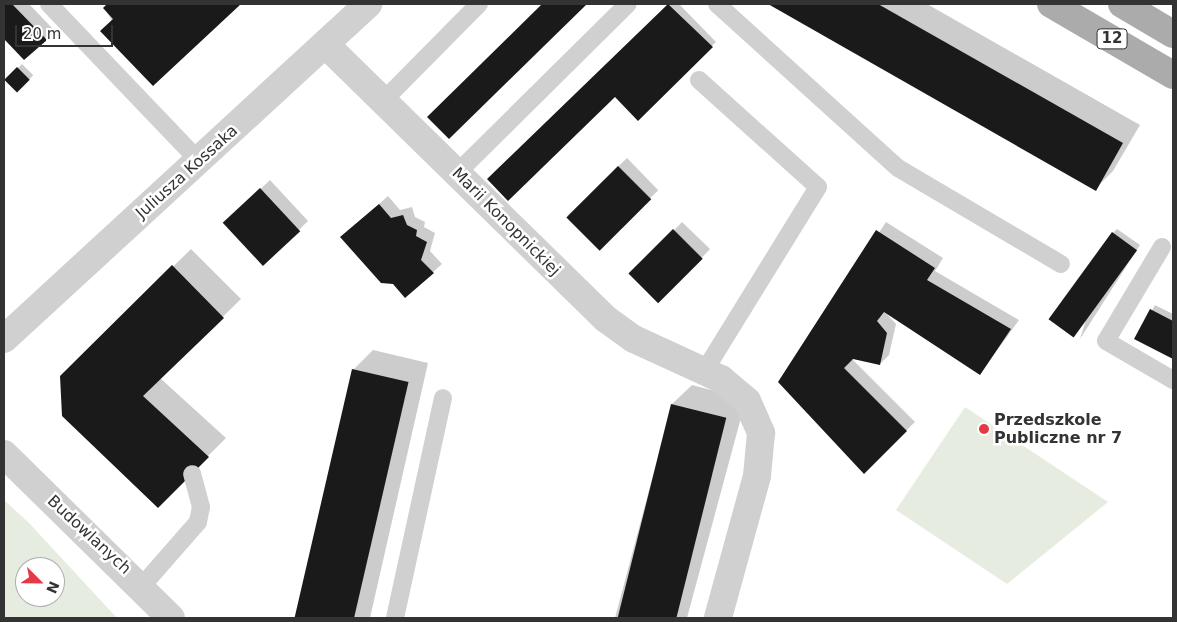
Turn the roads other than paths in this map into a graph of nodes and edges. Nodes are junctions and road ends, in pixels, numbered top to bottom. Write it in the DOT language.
graph roads {
  1 [pos="49,4"];
  2 [pos="368,4"];
  3 [pos="480,4"];
  4 [pos="628,4"];
  5 [pos="717,4"];
  6 [pos="1051,4"];
  7 [pos="1122,4"];
  8 [pos="1173,34"];
  9 [pos="326,45"];
  10 [pos="1173,75"];
  11 [pos="700,80"];
  12 [pos="384,100"];
  13 [pos="199,161"];
  14 [pos="457,173"];
  15 [pos="1162,247"];
  16 [pos="1061,264"];
  17 [pos="4,339"];
  18 [pos="705,370"];
  19 [pos="1173,380"];
  20 [pos="443,398"];
  21 [pos="4,454"];
  22 [pos="192,474"];
  23 [pos="142,586"];
  24 [pos="171,618"];
  25 [pos="395,618"];
  26 [pos="718,618"];
  1 -- 13 [label="lane"];
  2 -- 9 [label="street, Juliusza Kossaka"];
  3 -- 12 [label="lane"];
  4 -- 14 [label="lane"];
  5 -- 16 [label="lane"];
  6 -- 10 [label="main road, 12"];
  7 -- 8 [label="main road, 12"];
  9 -- 12 [label="street, Marii Konopnickiej"];
  9 -- 13 [label="street, Juliusza Kossaka"];
  11 -- 18 [label="lane"];
  12 -- 14 [label="street, Marii Konopnickiej"];
  13 -- 17 [label="street, Juliusza Kossaka"];
  14 -- 18 [label="street, Marii Konopnickiej"];
  15 -- 19 [label="lane"];
  18 -- 26 [label="street, Marii Konopnickiej"];
  20 -- 25 [label="lane"];
  21 -- 23 [label="street, Budowlanych"];
  22 -- 23 [label="lane"];
  23 -- 24 [label="street, Budowlanych"];
}
